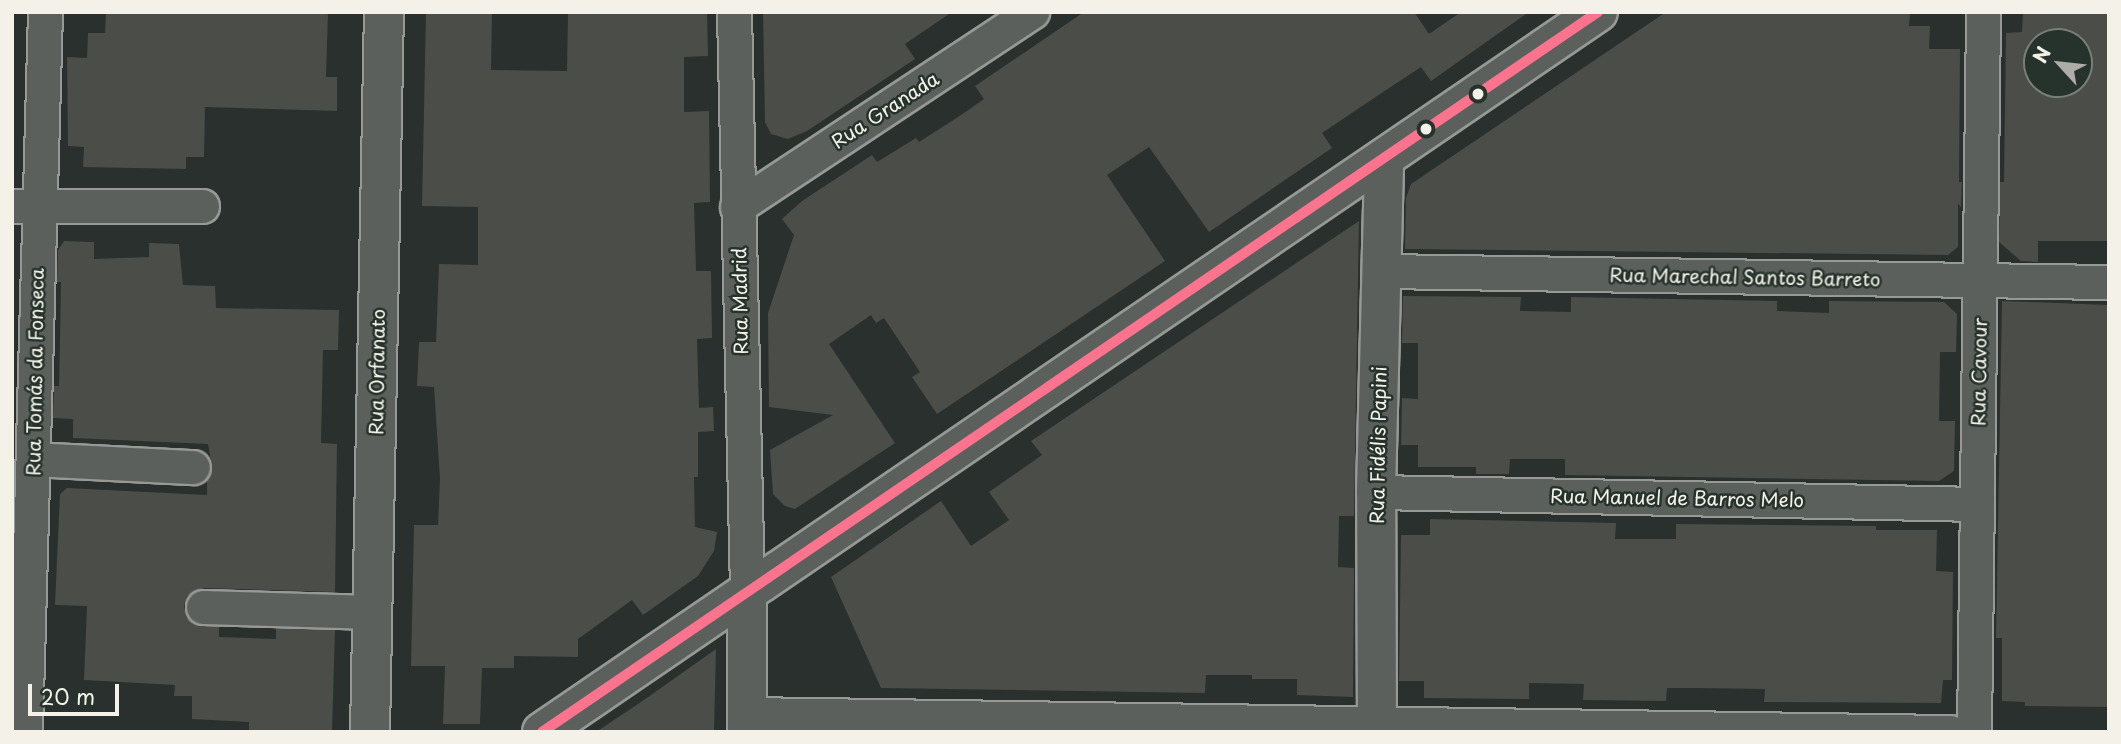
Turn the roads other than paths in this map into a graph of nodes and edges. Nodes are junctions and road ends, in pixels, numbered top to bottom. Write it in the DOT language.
graph roads {
  1 [pos="45,12"];
  2 [pos="384,12"];
  3 [pos="734,12"];
  4 [pos="1032,12"];
  5 [pos="1983,12"];
  6 [pos="1590,14"];
  7 [pos="1384,158"];
  8 [pos="26,206"];
  9 [pos="202,206"];
  10 [pos="737,207"];
  11 [pos="1382,271"];
  12 [pos="1980,281"];
  13 [pos="2109,282"];
  14 [pos="33,459"];
  15 [pos="193,467"];
  16 [pos="1377,492"];
  17 [pos="1977,504"];
  18 [pos="747,590"];
  19 [pos="203,607"];
  20 [pos="373,612"];
  21 [pos="747,723"];
  22 [pos="1067,725"];
  23 [pos="1377,726"];
  24 [pos="25,732"];
  25 [pos="370,732"];
  26 [pos="542,732"];
  27 [pos="1950,732"];
  28 [pos="1974,732"];
  1 -- 8 [label="street, Rua Tomás da Fonseca"];
  2 -- 20 [label="main road, Rua Orfanato"];
  3 -- 10 [label="street, Rua Madrid"];
  4 -- 10 [label="street, Rua Granada"];
  5 -- 12 [label="street, Rua Cavour"];
  6 -- 7 [label="main road"];
  7 -- 11 [label="main road, Rua Fidélis Papini"];
  7 -- 18 [label="main road"];
  8 -- 9 [label="street"];
  8 -- 14 [label="street, Rua Tomás da Fonseca"];
  10 -- 18 [label="street, Rua Madrid"];
  11 -- 12 [label="street, Rua Marechal Santos Barreto"];
  11 -- 16 [label="main road, Rua Fidélis Papini"];
  12 -- 13 [label="street, Rua Marechal Santos Barreto"];
  12 -- 17 [label="street, Rua Cavour"];
  14 -- 15 [label="street"];
  14 -- 24 [label="street, Rua Tomás da Fonseca"];
  16 -- 17 [label="street, Rua Manuel de Barros Melo"];
  16 -- 23 [label="main road, Rua Fidélis Papini"];
  17 -- 28 [label="street, Rua Cavour"];
  18 -- 21 [label="main road"];
  18 -- 26 [label="main road"];
  19 -- 20 [label="street"];
  20 -- 25 [label="main road, Rua Orfanato"];
  21 -- 22 [label="street"];
  22 -- 23 [label="street"];
  23 -- 27 [label="street"];
}
